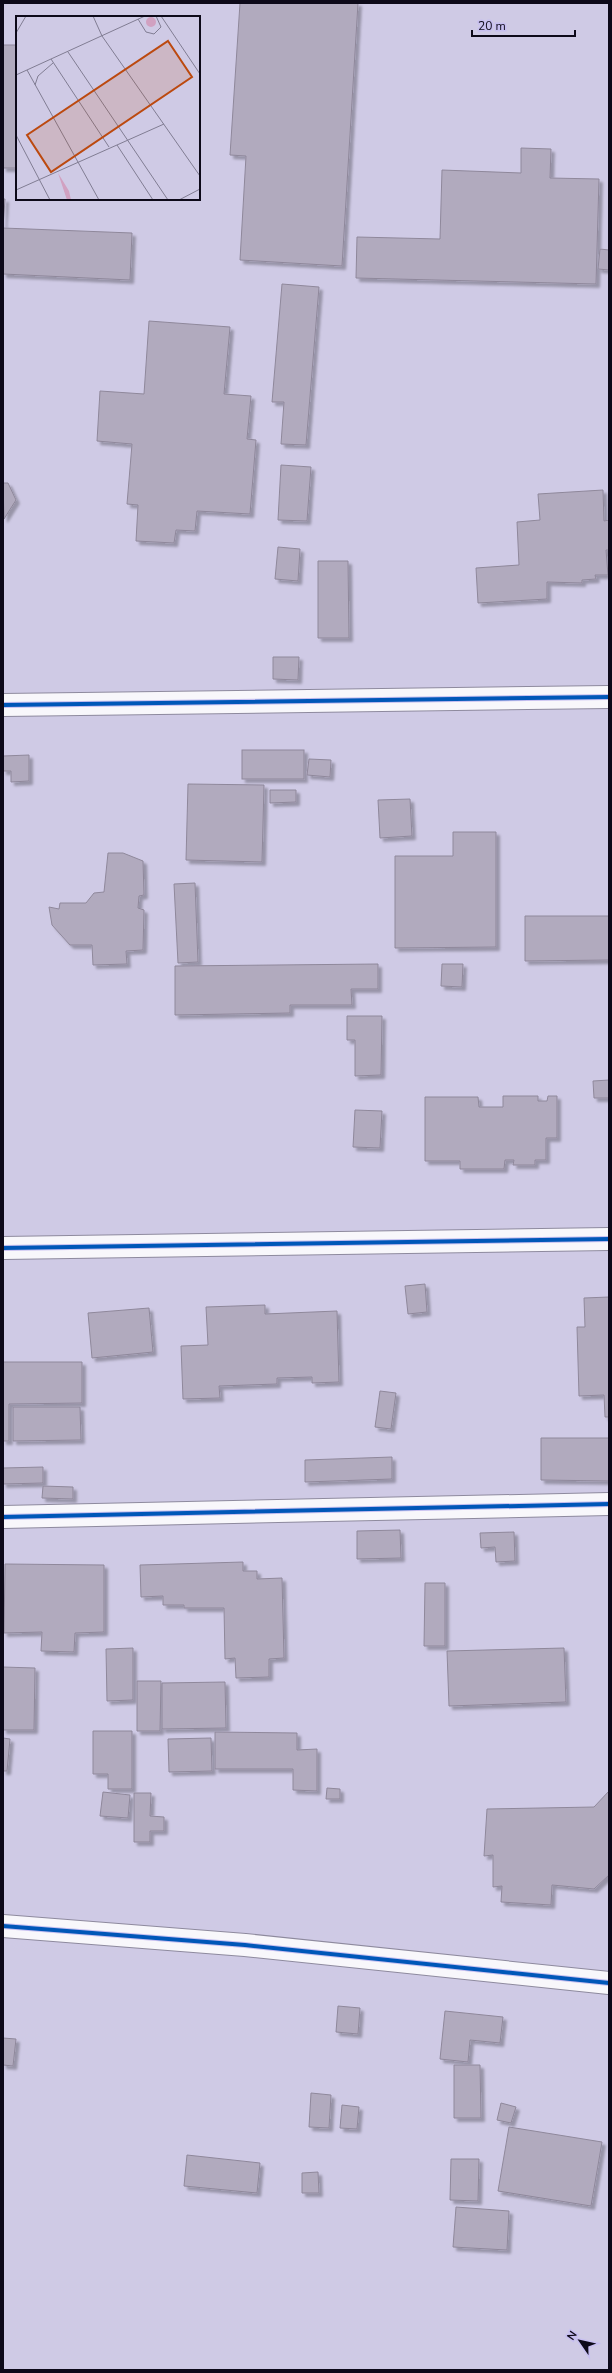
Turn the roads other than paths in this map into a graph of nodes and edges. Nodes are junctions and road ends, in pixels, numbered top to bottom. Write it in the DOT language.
graph roads {
  1 [pos="609,697"];
  2 [pos="3,705"];
  3 [pos="609,1239"];
  4 [pos="3,1248"];
  5 [pos="609,1504"];
  6 [pos="3,1517"];
  7 [pos="3,1926"];
  8 [pos="609,1982"];
  1 -- 2 [label="street"];
  3 -- 4 [label="street"];
  5 -- 6 [label="street"];
  7 -- 8 [label="street"];
}
